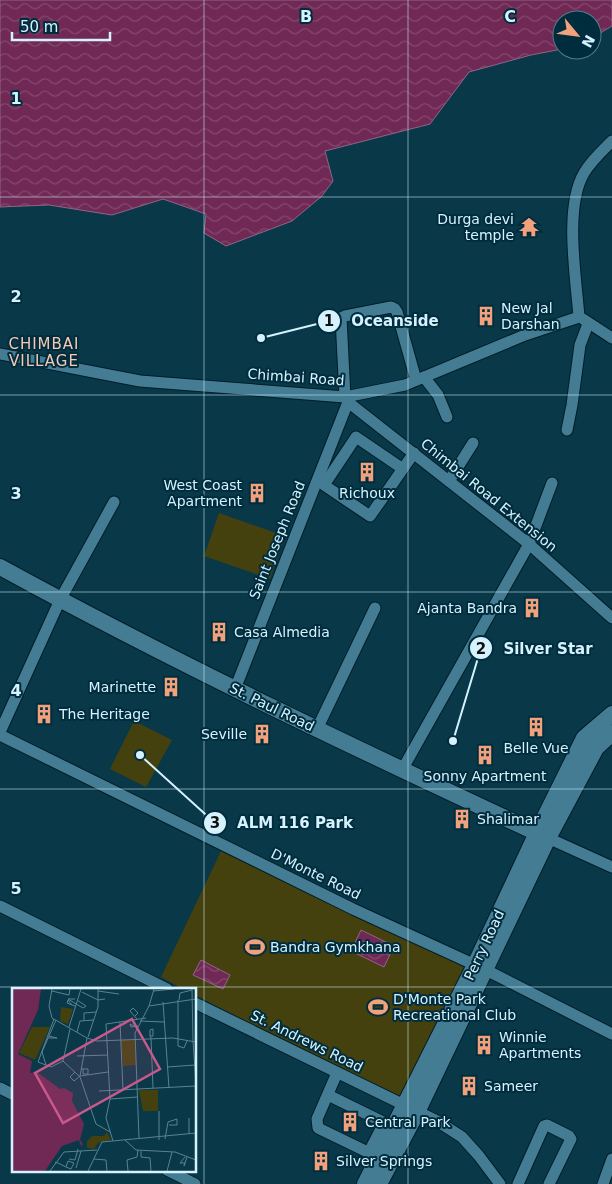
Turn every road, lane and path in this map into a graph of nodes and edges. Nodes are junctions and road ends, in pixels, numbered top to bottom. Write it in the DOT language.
graph roads {
  1 [pos="612,141"];
  2 [pos="584,320"];
  3 [pos="612,338"];
  4 [pos="0,354"];
  5 [pos="420,378"];
  6 [pos="347,400"];
  7 [pos="448,417"];
  8 [pos="567,430"];
  9 [pos="473,444"];
  10 [pos="414,453"];
  11 [pos="403,469"];
  12 [pos="449,480"];
  13 [pos="320,483"];
  14 [pos="552,483"];
  15 [pos="114,502"];
  16 [pos="529,544"];
  17 [pos="0,567"];
  18 [pos="60,600"];
  19 [pos="375,608"];
  20 [pos="612,618"];
  21 [pos="235,689"];
  22 [pos="612,714"];
  23 [pos="317,729"];
  24 [pos="612,733"];
  25 [pos="0,734"];
  26 [pos="402,770"];
  27 [pos="542,836"];
  28 [pos="612,867"];
  29 [pos="0,906"];
  30 [pos="481,967"];
  31 [pos="165,988"];
  32 [pos="196,1003"];
  33 [pos="612,1034"];
  34 [pos="338,1073"];
  35 [pos="0,1088"];
  36 [pos="12,1094"];
  37 [pos="328,1095"];
  38 [pos="411,1109"];
  39 [pos="379,1157"];
  40 [pos="612,1159"];
  41 [pos="171,1172"];
  42 [pos="522,1183"];
  43 [pos="195,1184"];
  44 [pos="365,1184"];
  45 [pos="379,1184"];
  46 [pos="500,1184"];
  47 [pos="549,1184"];
  48 [pos="603,1184"];
  1 -- 2 [label="street"];
  2 -- 3 [label="street"];
  2 -- 5 [label="street, Chimbai Road"];
  2 -- 8 [label="street"];
  4 -- 6 [label="street, Chimbai Road"];
  5 -- 6 [label="street, Chimbai Road"];
  5 -- 6 [label="street"];
  5 -- 7 [label="street"];
  6 -- 10 [label="street, Chimbai Road Extension"];
  6 -- 13 [label="street, Saint Joseph Road"];
  9 -- 12 [label="street"];
  10 -- 11 [label="street"];
  10 -- 12 [label="street, Chimbai Road Extension"];
  11 -- 13 [label="street"];
  11 -- 13 [label="street"];
  12 -- 16 [label="street, Chimbai Road Extension"];
  13 -- 21 [label="street, Saint Joseph Road"];
  14 -- 16 [label="street"];
  15 -- 18 [label="street"];
  16 -- 20 [label="street, Chimbai Road Extension"];
  16 -- 26 [label="street"];
  17 -- 18 [label="main road, St. Paul Road"];
  18 -- 21 [label="main road, St. Paul Road"];
  18 -- 25 [label="street"];
  19 -- 23 [label="street"];
  21 -- 23 [label="main road, St. Paul Road"];
  22 -- 27 [label="main road, Perry Road"];
  23 -- 26 [label="main road, St. Paul Road"];
  24 -- 27 [label="main road, Perry Road"];
  25 -- 30 [label="street, D'Monte Road"];
  26 -- 27 [label="main road, St. Paul Road"];
  27 -- 28 [label="street"];
  27 -- 30 [label="main road, Perry Road"];
  29 -- 31 [label="street"];
  30 -- 33 [label="street, D'Monte Road"];
  30 -- 38 [label="main road, Perry Road"];
  32 -- 34 [label="street, St. Andrews Road"];
  34 -- 37 [label="street"];
  34 -- 38 [label="street, St. Andrews Road"];
  35 -- 36 [label="street"];
  37 -- 39 [label="street"];
  37 -- 39 [label="street"];
  38 -- 39 [label="main road, Perry Road"];
  38 -- 46 [label="street, St. Andrews Road"];
  39 -- 44 [label="main road, Perry Road"];
  39 -- 45 [label="main road, Perry Road"];
  40 -- 48 [label="street"];
  41 -- 43 [label="street"];
  42 -- 47 [label="street"];
}
